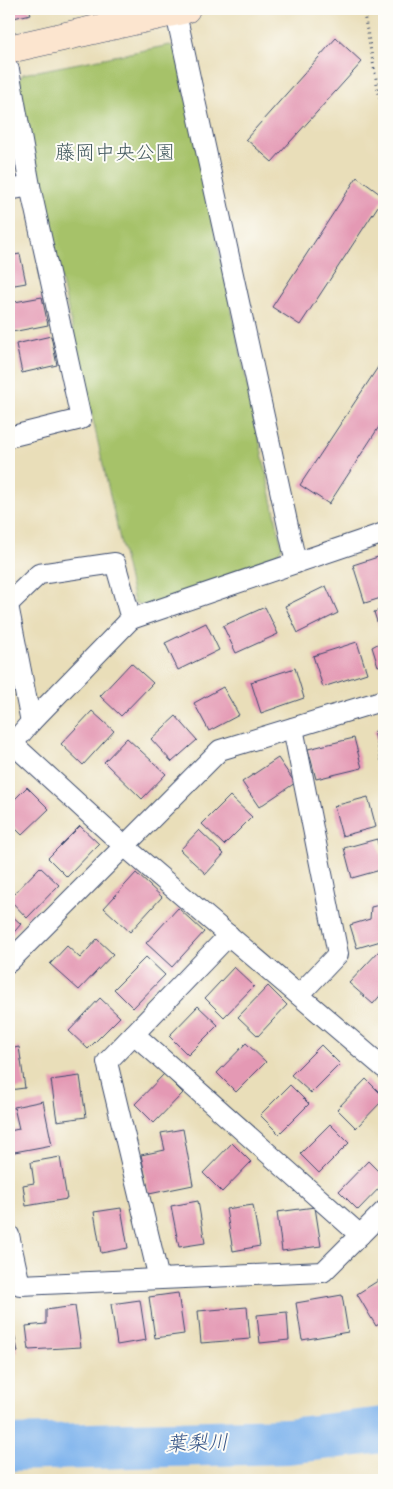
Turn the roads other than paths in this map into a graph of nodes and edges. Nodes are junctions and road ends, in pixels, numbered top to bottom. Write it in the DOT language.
graph roads {
  1 [pos="179,9"];
  2 [pos="9,48"];
  3 [pos="9,70"];
  4 [pos="30,186"];
  5 [pos="9,190"];
  6 [pos="9,437"];
  7 [pos="384,533"];
  8 [pos="296,563"];
  9 [pos="9,603"];
  10 [pos="9,610"];
  11 [pos="131,619"];
  12 [pos="384,700"];
  13 [pos="32,722"];
  14 [pos="293,728"];
  15 [pos="10,745"];
  16 [pos="123,845"];
  17 [pos="228,935"];
  18 [pos="9,962"];
  19 [pos="299,995"];
  20 [pos="134,1034"];
  21 [pos="384,1068"];
  22 [pos="384,1211"];
  23 [pos="9,1235"];
  24 [pos="360,1235"];
  25 [pos="159,1279"];
  1 -- 2 [label="street"];
  1 -- 8 [label="street"];
  3 -- 4 [label="street"];
  4 -- 5 [label="street"];
  4 -- 6 [label="street"];
  7 -- 8 [label="street"];
  8 -- 11 [label="street"];
  9 -- 11 [label="street"];
  10 -- 13 [label="street"];
  11 -- 13 [label="street"];
  12 -- 14 [label="street"];
  13 -- 15 [label="street"];
  14 -- 16 [label="street"];
  14 -- 19 [label="street"];
  15 -- 16 [label="street"];
  16 -- 17 [label="street"];
  16 -- 18 [label="street"];
  17 -- 19 [label="street"];
  17 -- 20 [label="street"];
  19 -- 21 [label="street"];
  20 -- 24 [label="street"];
  20 -- 25 [label="street"];
  22 -- 24 [label="street"];
  23 -- 25 [label="street"];
  24 -- 25 [label="street"];
}
